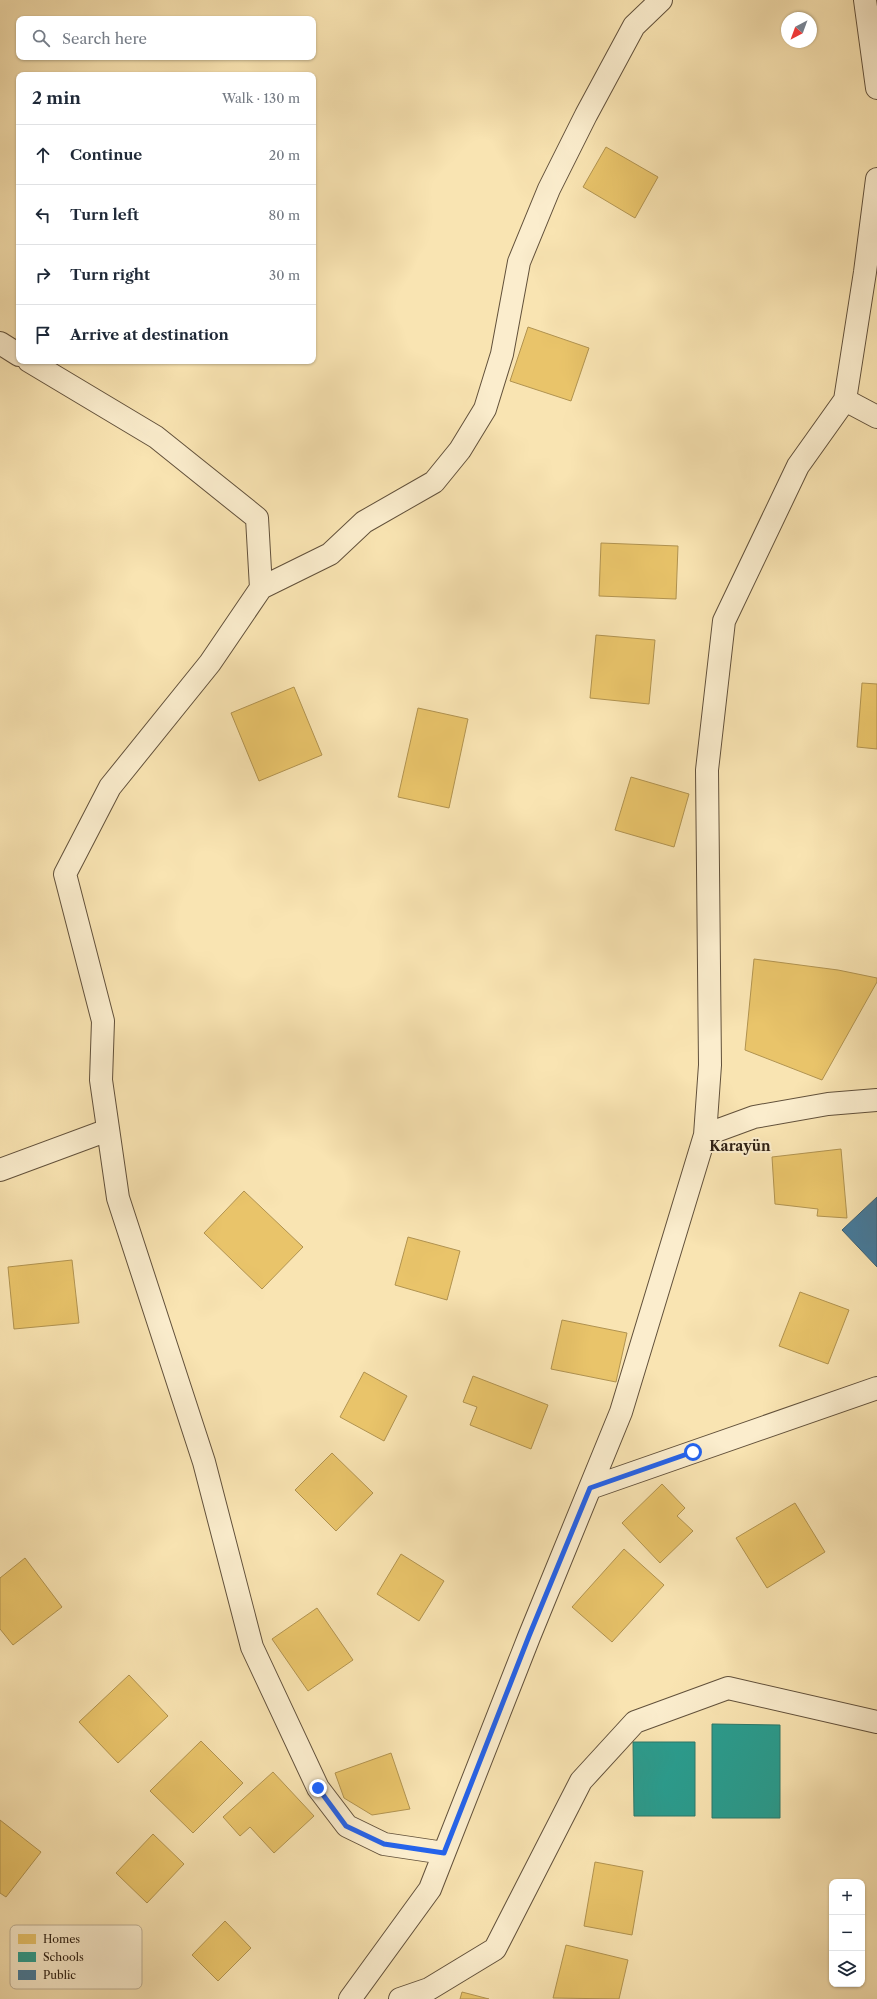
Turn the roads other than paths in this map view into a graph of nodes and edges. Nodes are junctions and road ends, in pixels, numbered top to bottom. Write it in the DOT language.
graph roads {
  1 [pos="661,0"];
  2 [pos="865,0"];
  3 [pos="877,88"];
  4 [pos="877,179"];
  5 [pos="0,343"];
  6 [pos="16,353"];
  7 [pos="34,364"];
  8 [pos="845,400"];
  9 [pos="877,417"];
  10 [pos="261,588"];
  11 [pos="877,1100"];
  12 [pos="108,1130"];
  13 [pos="705,1135"];
  14 [pos="0,1170"];
  15 [pos="877,1388"];
  16 [pos="590,1488"];
  17 [pos="877,1722"];
  18 [pos="444,1853"];
  19 [pos="350,1999"];
  20 [pos="400,1999"];
  1 -- 10 [label="street"];
  2 -- 3 [label="street"];
  4 -- 8 [label="street"];
  5 -- 6 [label="street"];
  7 -- 10 [label="street"];
  8 -- 9 [label="street"];
  8 -- 13 [label="street"];
  10 -- 12 [label="street"];
  11 -- 13 [label="street"];
  12 -- 14 [label="street"];
  12 -- 18 [label="street"];
  13 -- 16 [label="street"];
  15 -- 16 [label="street"];
  16 -- 18 [label="street"];
  17 -- 20 [label="street"];
  18 -- 19 [label="street"];
}
